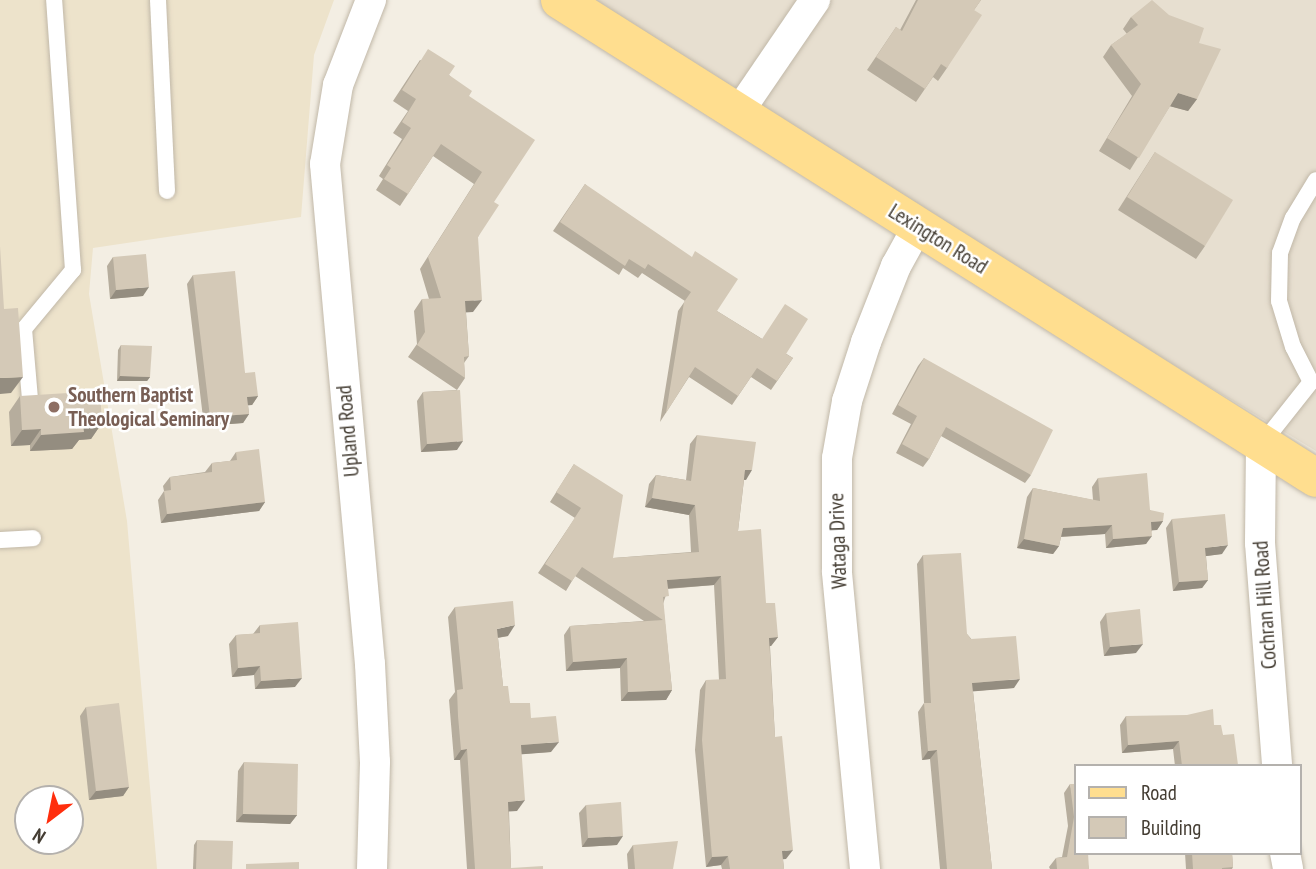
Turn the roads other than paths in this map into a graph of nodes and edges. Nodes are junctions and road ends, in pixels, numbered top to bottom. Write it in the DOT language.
graph roads {
  1 [pos="54,0"];
  2 [pos="158,0"];
  3 [pos="371,0"];
  4 [pos="560,0"];
  5 [pos="815,0"];
  6 [pos="738,113"];
  7 [pos="1316,180"];
  8 [pos="167,191"];
  9 [pos="918,226"];
  10 [pos="1314,382"];
  11 [pos="30,399"];
  12 [pos="1261,445"];
  13 [pos="1316,478"];
  14 [pos="33,538"];
  15 [pos="0,540"];
  16 [pos="1276,764"];
  17 [pos="372,869"];
  18 [pos="864,869"];
  1 -- 11 [label="lane"];
  2 -- 8 [label="lane"];
  3 -- 17 [label="street, Upland Road"];
  4 -- 6 [label="main road, Lexington Road"];
  5 -- 6 [label="street"];
  6 -- 9 [label="main road, Lexington Road"];
  7 -- 10 [label="lane"];
  9 -- 12 [label="main road, Lexington Road"];
  9 -- 18 [label="street, Wataga Drive"];
  10 -- 12 [label="lane"];
  12 -- 13 [label="main road, Lexington Road"];
  12 -- 16 [label="street, Cochran Hill Road"];
  14 -- 15 [label="lane"];
}
